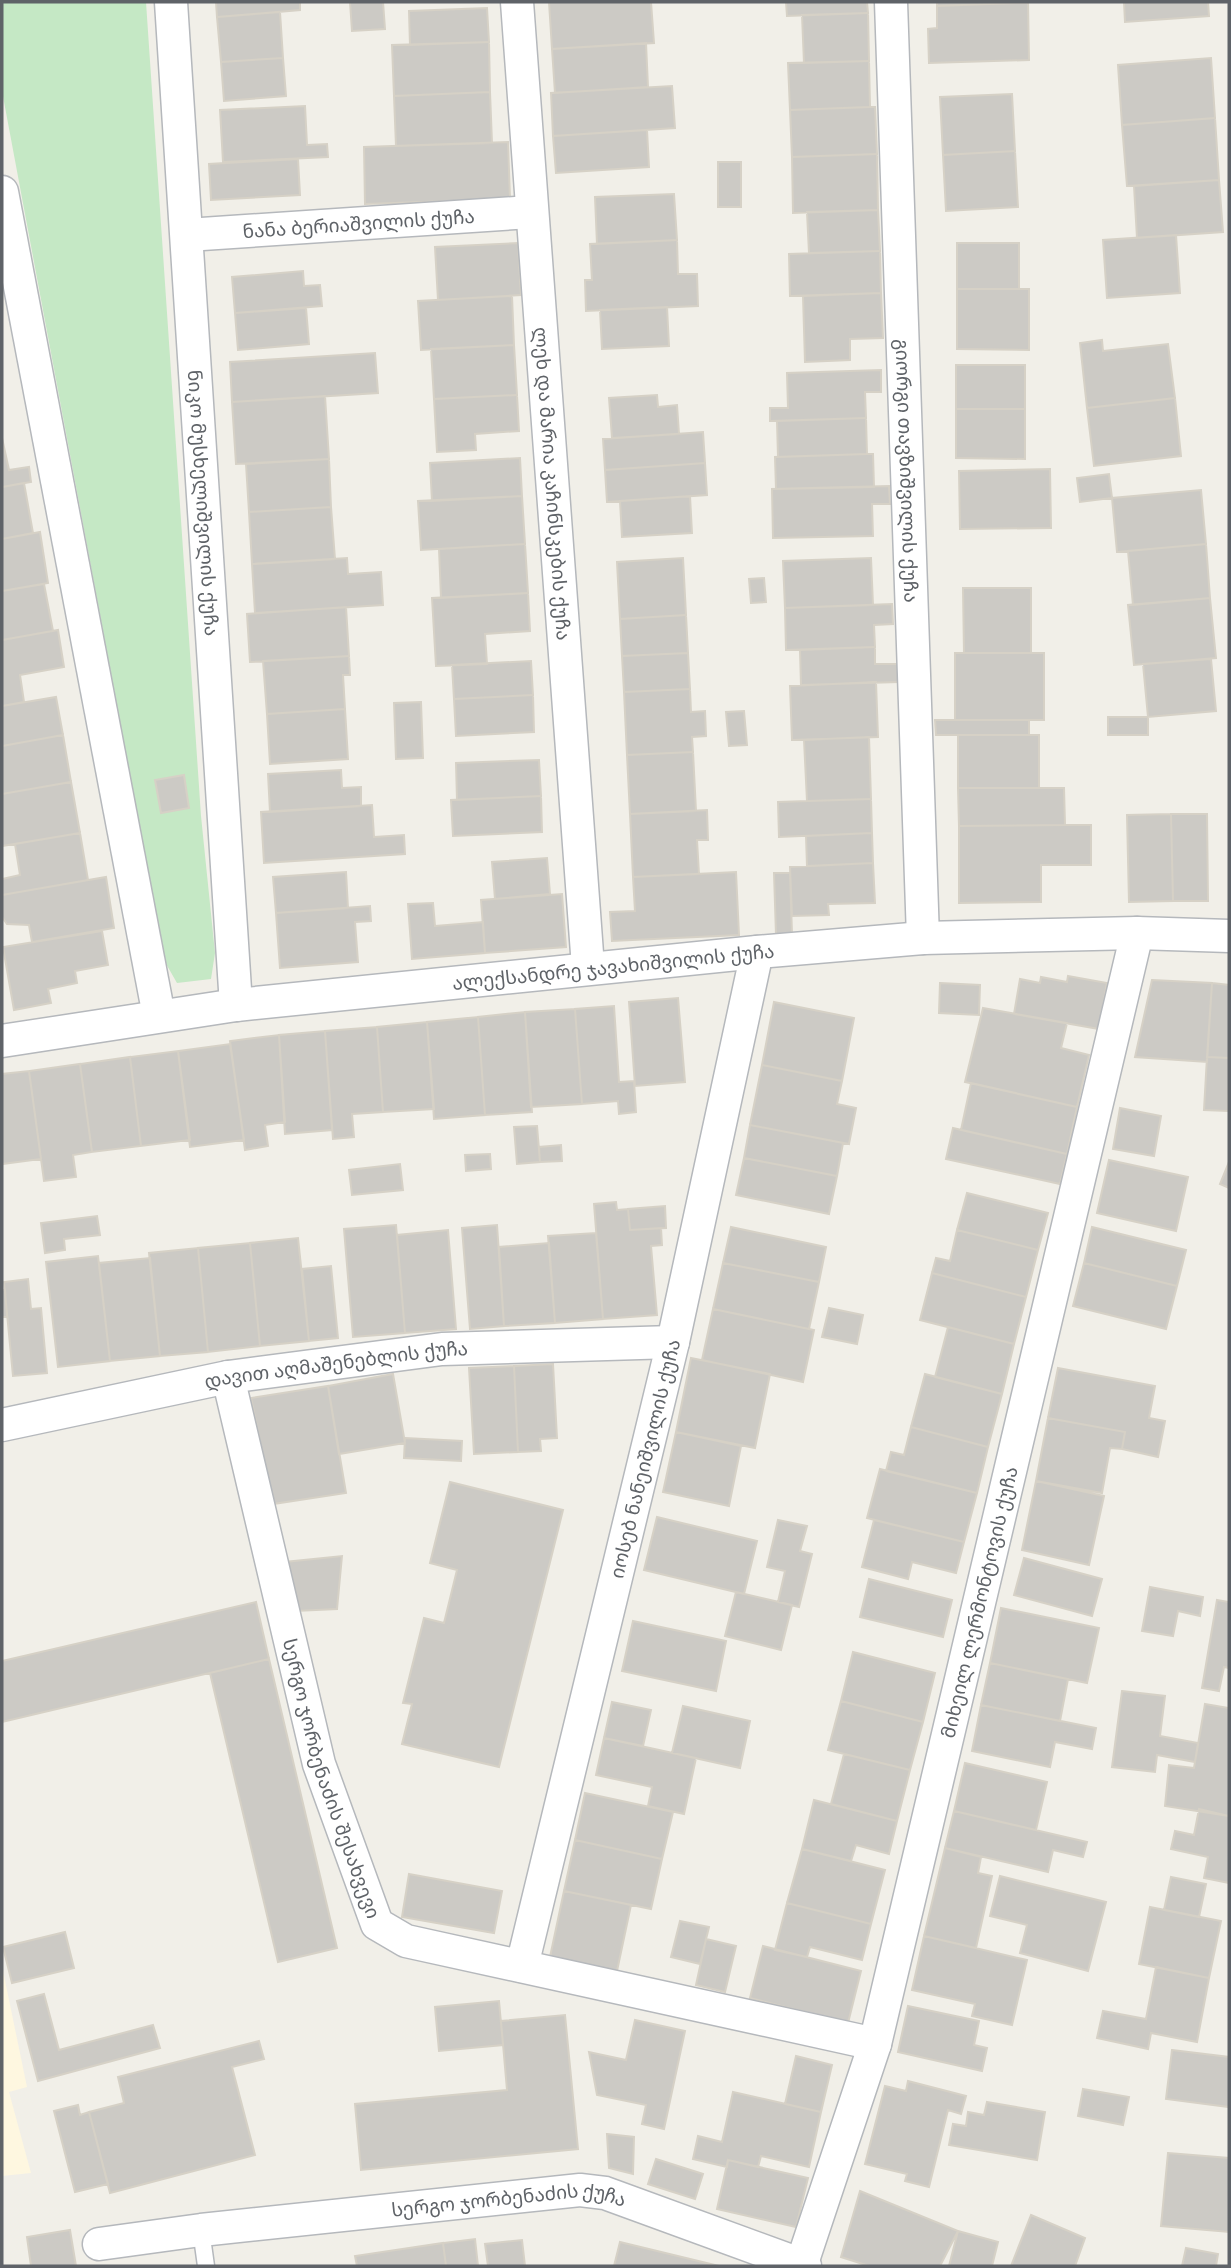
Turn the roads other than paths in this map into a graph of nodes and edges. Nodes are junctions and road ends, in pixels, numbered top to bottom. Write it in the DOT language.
graph roads {
  1 [pos="172,2"];
  2 [pos="517,2"];
  3 [pos="891,2"];
  4 [pos="2,192"];
  5 [pos="530,212"];
  6 [pos="187,235"];
  7 [pos="8,256"];
  8 [pos="1137,933"];
  9 [pos="1229,936"];
  10 [pos="923,938"];
  11 [pos="757,952"];
  12 [pos="588,967"];
  13 [pos="236,1004"];
  14 [pos="159,1016"];
  15 [pos="2,1041"];
  16 [pos="673,1342"];
  17 [pos="228,1377"];
  18 [pos="2,1425"];
  19 [pos="522,1966"];
  20 [pos="875,2043"];
  21 [pos="201,2230"];
  22 [pos="99,2244"];
  23 [pos="206,2266"];
  24 [pos="802,2266"];
  1 -- 6 [label="street, ნიკო მუსხელიშვილის ქუჩა"];
  2 -- 5 [label="street, ლეხ და მარია კაჩინსკების ქუჩა"];
  3 -- 10 [label="street, გიორგი თავზიშვილის ქუჩა"];
  4 -- 7 [label="street"];
  5 -- 6 [label="street, ნანა ბერიაშვილის ქუჩა"];
  5 -- 12 [label="street, ლეხ და მარია კაჩინსკების ქუჩა"];
  6 -- 13 [label="street, ნიკო მუსხელიშვილის ქუჩა"];
  7 -- 14 [label="street"];
  8 -- 9 [label="street, ალექსანდრე ჯავახიშვილის ქუჩა"];
  8 -- 10 [label="street, ალექსანდრე ჯავახიშვილის ქუჩა"];
  8 -- 20 [label="street, მიხეილ ლერმონტოვის ქუჩა"];
  10 -- 11 [label="street, ალექსანდრე ჯავახიშვილის ქუჩა"];
  11 -- 12 [label="street, ალექსანდრე ჯავახიშვილის ქუჩა"];
  11 -- 16 [label="street, იოსებ ნანეიშვილის ქუჩა"];
  12 -- 13 [label="street, ალექსანდრე ჯავახიშვილის ქუჩა"];
  13 -- 14 [label="street, ალექსანდრე ჯავახიშვილის ქუჩა"];
  14 -- 15 [label="street, ალექსანდრე ჯავახიშვილის ქუჩა"];
  16 -- 17 [label="street, დავით აღმაშენებლის ქუჩა"];
  16 -- 19 [label="street, იოსებ ნანეიშვილის ქუჩა"];
  17 -- 18 [label="street, დავით აღმაშენებლის ქუჩა"];
  17 -- 19 [label="street, სერგო ჯორბენაძის შესახვევი"];
  19 -- 20 [label="street, სერგო ჯორბენაძის შესახვევი"];
  20 -- 24 [label="street, მიხეილ ლერმონტოვის ქუჩა"];
  21 -- 22 [label="street, სერგო ჯორბენაძის ქუჩა"];
  21 -- 23 [label="lane"];
  21 -- 24 [label="street, სერგო ჯორბენაძის ქუჩა"];
}
